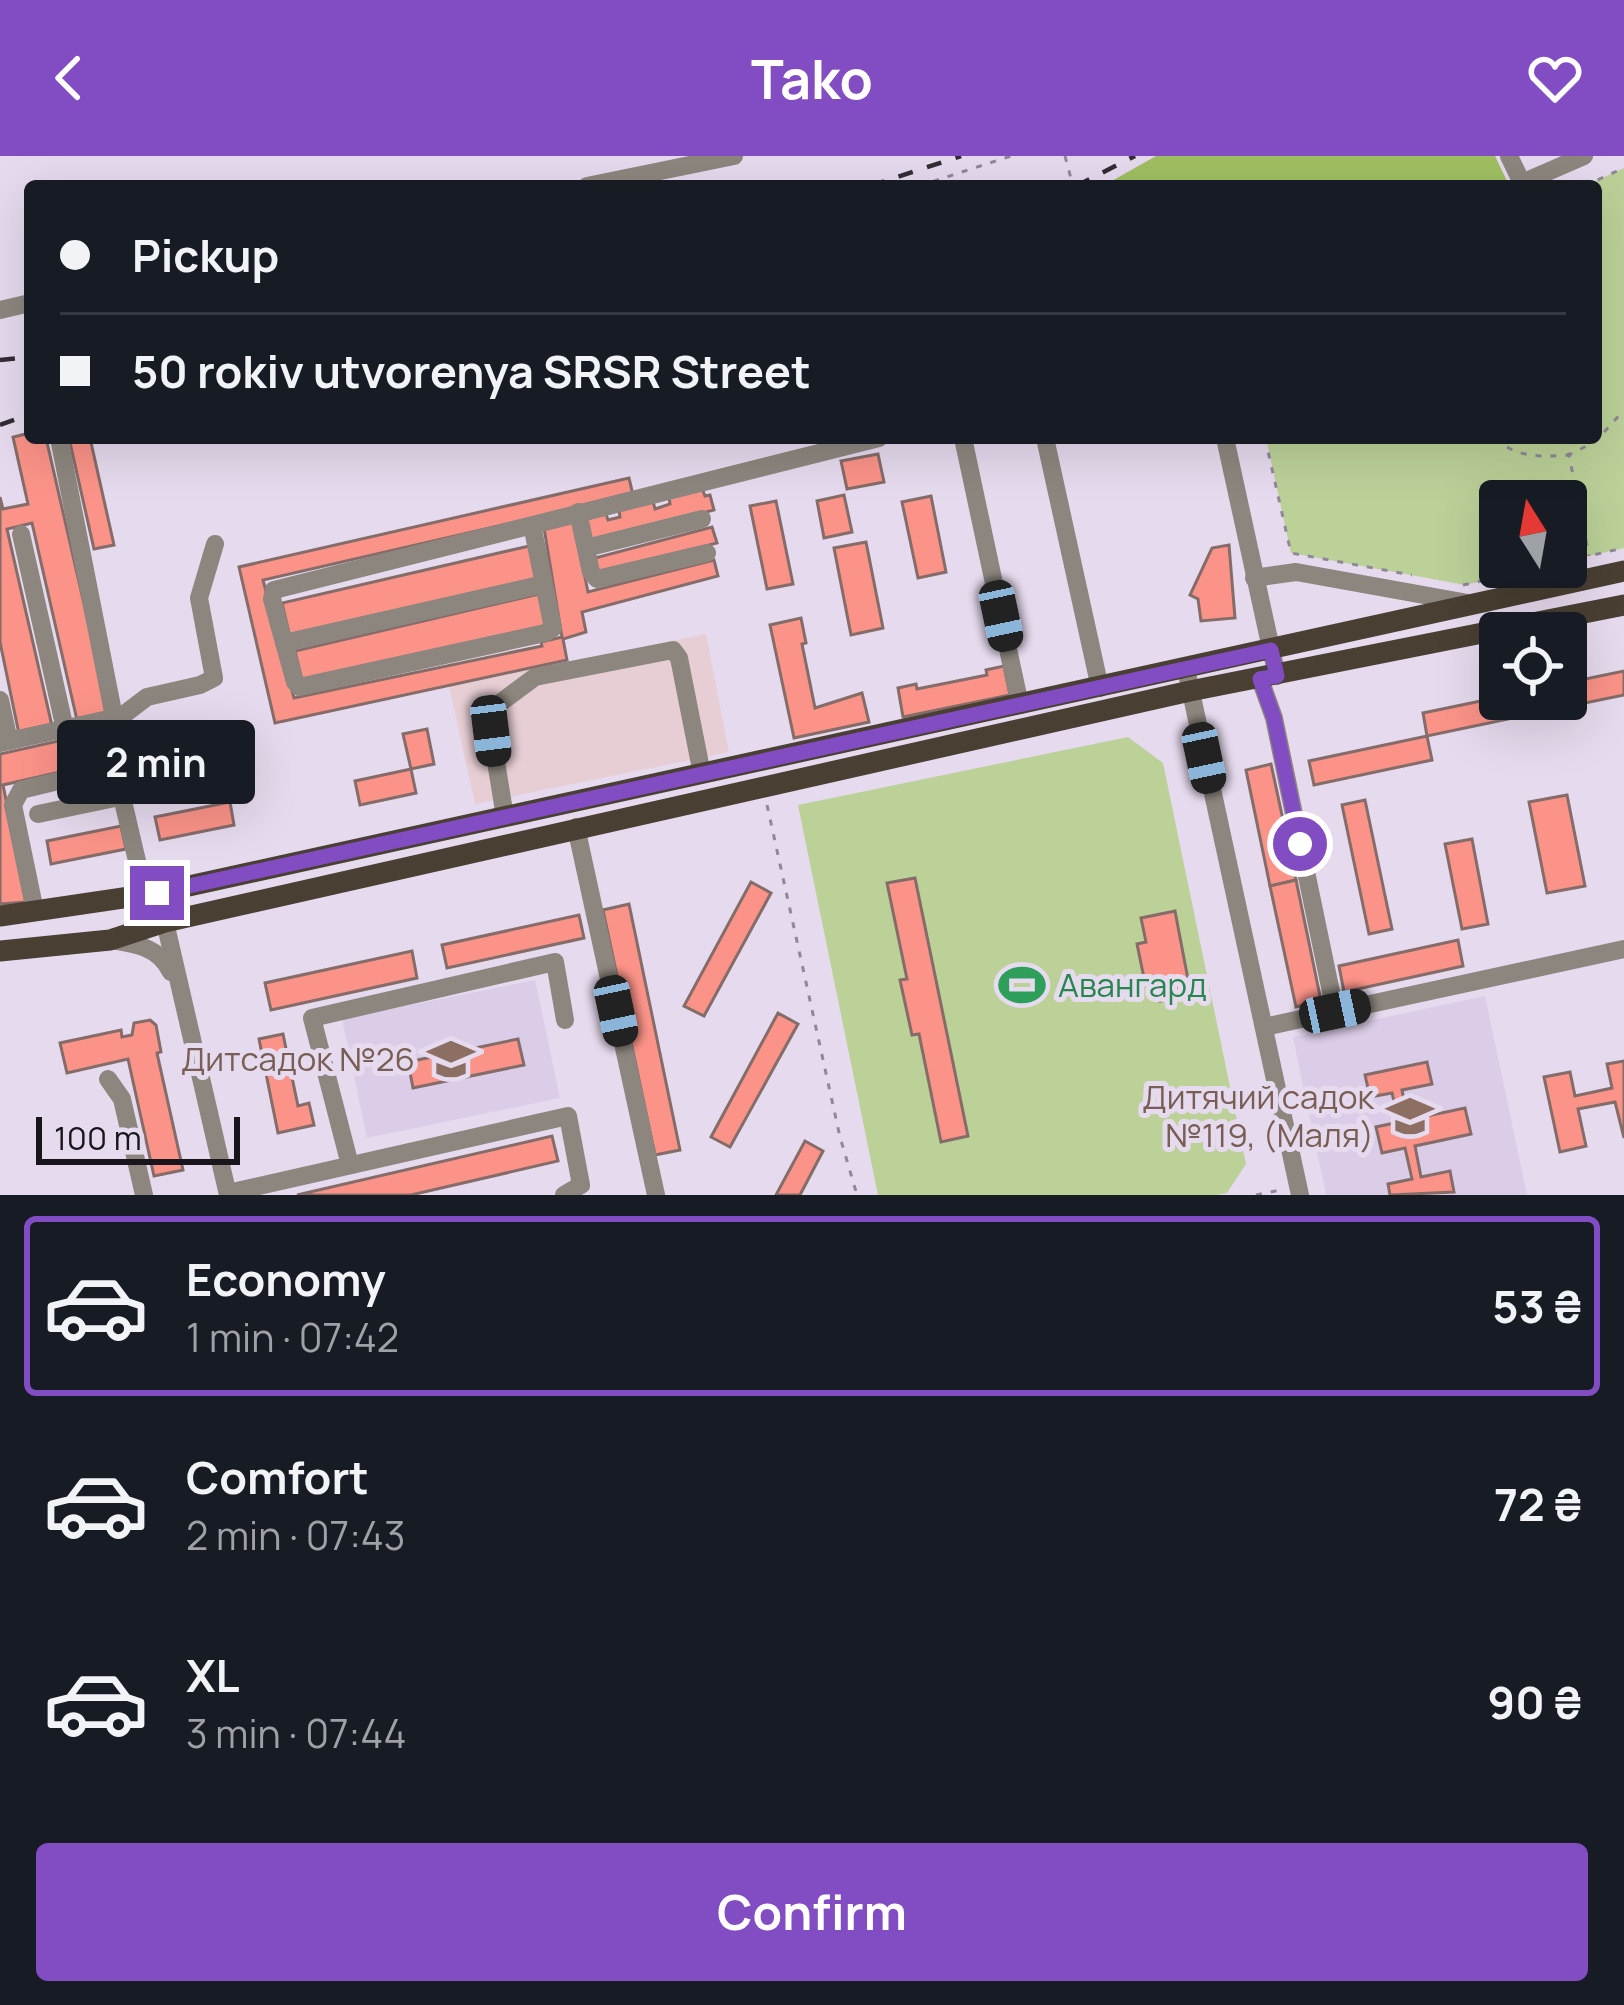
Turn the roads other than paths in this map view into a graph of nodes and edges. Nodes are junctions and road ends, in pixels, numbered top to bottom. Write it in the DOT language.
graph roads {
  1 [pos="734,156"];
  2 [pos="1584,156"];
  3 [pos="616,180"];
  4 [pos="1527,180"];
  5 [pos="60,444"];
  6 [pos="855,444"];
  7 [pos="964,444"];
  8 [pos="1046,444"];
  9 [pos="1226,444"];
  10 [pos="578,512"];
  11 [pos="702,519"];
  12 [pos="532,525"];
  13 [pos="21,533"];
  14 [pos="215,544"];
  15 [pos="586,548"];
  16 [pos="707,553"];
  17 [pos="1624,572"];
  18 [pos="1254,578"];
  19 [pos="544,584"];
  20 [pos="1466,594"];
  21 [pos="1624,604"];
  22 [pos="284,643"];
  23 [pos="1271,650"];
  24 [pos="1269,678"];
  25 [pos="1188,680"];
  26 [pos="1100,688"];
  27 [pos="0,700"];
  28 [pos="1020,705"];
  29 [pos="118,717"];
  30 [pos="65,729"];
  31 [pos="5,742"];
  32 [pos="133,763"];
  33 [pos="230,774"];
  34 [pos="702,774"];
  35 [pos="131,795"];
  36 [pos="38,814"];
  37 [pos="505,817"];
  38 [pos="576,827"];
  39 [pos="151,894"];
  40 [pos="35,910"];
  41 [pos="0,916"];
  42 [pos="165,922"];
  43 [pos="110,940"];
  44 [pos="1624,949"];
  45 [pos="0,951"];
  46 [pos="180,992"];
  47 [pos="1335,1011"];
  48 [pos="566,1020"];
  49 [pos="1264,1028"];
  50 [pos="108,1079"];
  51 [pos="350,1165"];
  52 [pos="266,1190"];
  53 [pos="1299,1190"];
  54 [pos="228,1194"];
  55 [pos="144,1195"];
  56 [pos="564,1195"];
  57 [pos="656,1195"];
  1 -- 3 [label="street"];
  2 -- 4 [label="street"];
  5 -- 29 [label="street"];
  6 -- 10 [label="street"];
  7 -- 28 [label="street"];
  8 -- 26 [label="street"];
  9 -- 18 [label="street"];
  10 -- 12 [label="street"];
  10 -- 15 [label="street"];
  11 -- 15 [label="street"];
  12 -- 19 [label="street"];
  12 -- 22 [label="street"];
  13 -- 30 [label="street"];
  14 -- 29 [label="street"];
  15 -- 16 [label="street"];
  17 -- 20 [label="main road"];
  18 -- 20 [label="street"];
  18 -- 23 [label="street"];
  19 -- 22 [label="street"];
  19 -- 22 [label="street"];
  20 -- 23 [label="main road"];
  21 -- 24 [label="main road"];
  23 -- 24 [label="street"];
  23 -- 25 [label="main road"];
  24 -- 25 [label="main road"];
  24 -- 47 [label="street"];
  25 -- 26 [label="main road"];
  25 -- 38 [label="main road"];
  25 -- 49 [label="street"];
  26 -- 28 [label="main road"];
  27 -- 31 [label="street"];
  28 -- 34 [label="main road"];
  29 -- 30 [label="street"];
  29 -- 32 [label="street"];
  30 -- 31 [label="street"];
  32 -- 35 [label="street"];
  32 -- 40 [label="street"];
  33 -- 35 [label="street"];
  34 -- 37 [label="main road"];
  34 -- 37 [label="street"];
  35 -- 36 [label="street"];
  35 -- 39 [label="street"];
  37 -- 39 [label="main road"];
  38 -- 42 [label="main road"];
  38 -- 57 [label="street"];
  39 -- 40 [label="main road"];
  39 -- 42 [label="main road"];
  40 -- 41 [label="main road"];
  42 -- 43 [label="main road"];
  42 -- 46 [label="street"];
  43 -- 45 [label="main road"];
  43 -- 46 [label="street"];
  44 -- 47 [label="street"];
  46 -- 54 [label="street"];
  47 -- 49 [label="street"];
  48 -- 51 [label="street"];
  49 -- 53 [label="street"];
  50 -- 55 [label="street"];
  51 -- 52 [label="street"];
  51 -- 56 [label="street"];
  52 -- 54 [label="street"];
}
